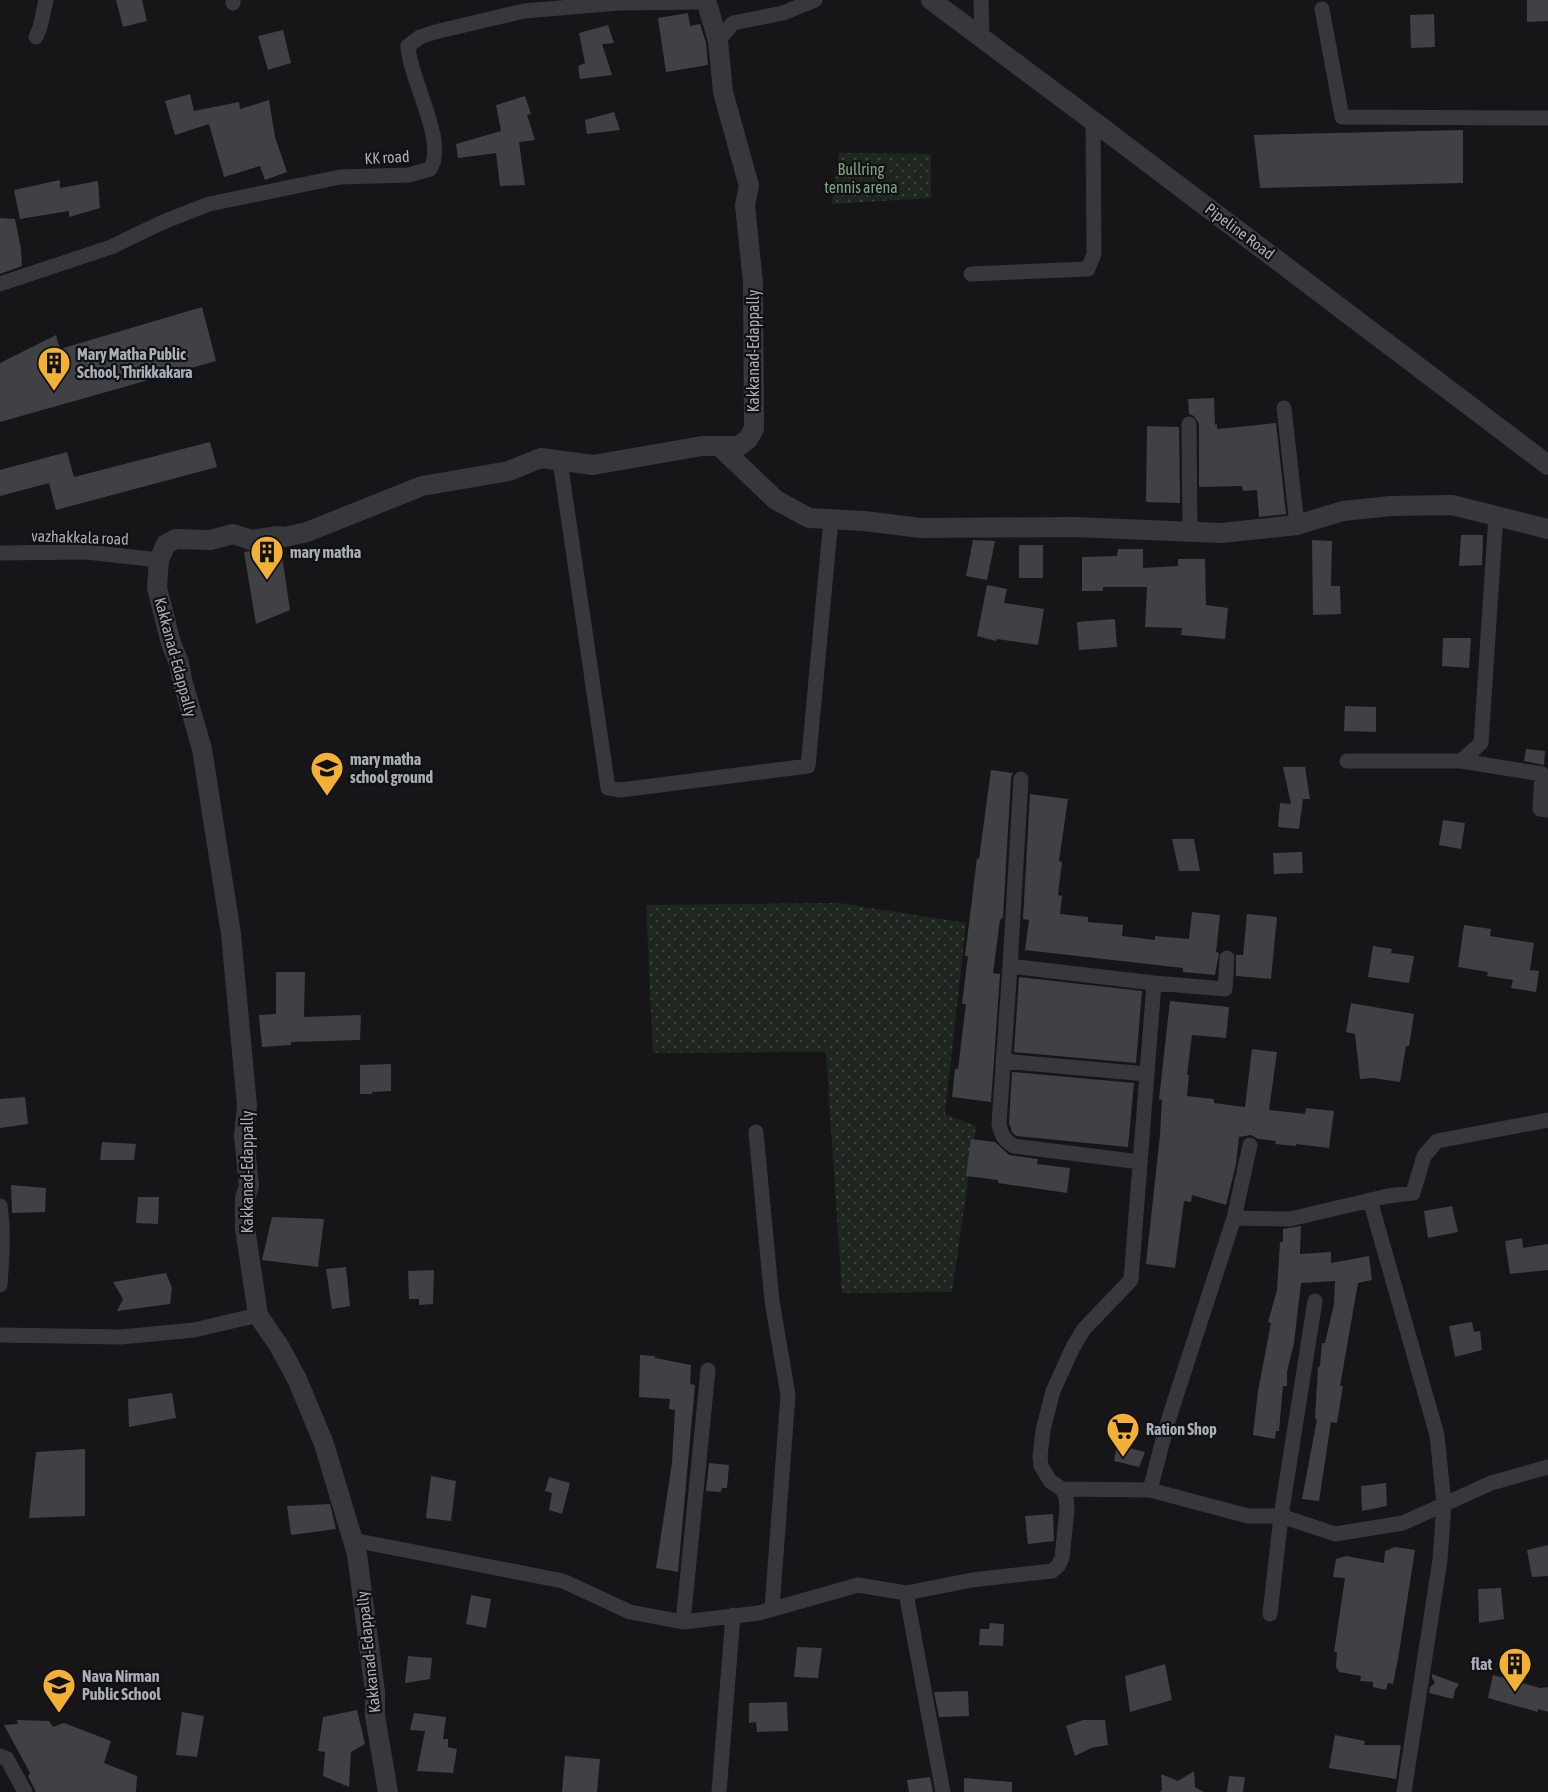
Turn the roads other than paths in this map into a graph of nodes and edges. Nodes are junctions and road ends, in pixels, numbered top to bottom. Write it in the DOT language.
graph roads {
  1 [pos="46,0"];
  2 [pos="815,0"];
  3 [pos="931,0"];
  4 [pos="981,0"];
  5 [pos="706,1"];
  6 [pos="1323,9"];
  7 [pos="36,37"];
  8 [pos="982,39"];
  9 [pos="718,41"];
  10 [pos="1548,118"];
  11 [pos="1093,121"];
  12 [pos="971,274"];
  13 [pos="0,284"];
  14 [pos="1284,408"];
  15 [pos="1189,424"];
  16 [pos="719,446"];
  17 [pos="560,461"];
  18 [pos="1548,465"];
  19 [pos="1496,515"];
  20 [pos="831,519"];
  21 [pos="1298,525"];
  22 [pos="1548,529"];
  23 [pos="1190,532"];
  24 [pos="0,553"];
  25 [pos="159,560"];
  26 [pos="1347,761"];
  27 [pos="1461,761"];
  28 [pos="1021,779"];
  29 [pos="1548,810"];
  30 [pos="1227,958"];
  31 [pos="1010,966"];
  32 [pos="1154,983"];
  33 [pos="1004,1061"];
  34 [pos="1147,1074"];
  35 [pos="1548,1120"];
  36 [pos="756,1132"];
  37 [pos="1250,1145"];
  38 [pos="1140,1162"];
  39 [pos="1370,1200"];
  40 [pos="0,1206"];
  41 [pos="1234,1218"];
  42 [pos="0,1285"];
  43 [pos="1315,1301"];
  44 [pos="258,1315"];
  45 [pos="0,1335"];
  46 [pos="708,1370"];
  47 [pos="1548,1467"];
  48 [pos="1062,1489"];
  49 [pos="1150,1490"];
  50 [pos="1444,1504"];
  51 [pos="1281,1516"];
  52 [pos="353,1540"];
  53 [pos="906,1593"];
  54 [pos="772,1608"];
  55 [pos="1270,1614"];
  56 [pos="733,1615"];
  57 [pos="683,1622"];
  58 [pos="0,1756"];
  59 [pos="25,1792"];
  60 [pos="388,1792"];
  61 [pos="719,1792"];
  62 [pos="943,1792"];
  63 [pos="1404,1792"];
  1 -- 7 [label="street"];
  2 -- 9 [label="street"];
  3 -- 8 [label="street, Pipeline Road"];
  4 -- 8 [label="street"];
  5 -- 9 [label="street, Kakkanad-Edappally"];
  5 -- 13 [label="street, KK road"];
  6 -- 10 [label="street"];
  8 -- 11 [label="street, Pipeline Road"];
  9 -- 16 [label="street, Kakkanad-Edappally"];
  11 -- 12 [label="street"];
  11 -- 18 [label="street, Pipeline Road"];
  14 -- 21 [label="street"];
  15 -- 23 [label="street"];
  16 -- 17 [label="street, Kakkanad-Edappally"];
  16 -- 20 [label="street"];
  17 -- 20 [label="street"];
  17 -- 25 [label="street, Kakkanad-Edappally"];
  19 -- 21 [label="street"];
  19 -- 22 [label="street"];
  19 -- 27 [label="street"];
  20 -- 23 [label="street"];
  21 -- 23 [label="street"];
  24 -- 25 [label="street, vazhakkala road"];
  25 -- 44 [label="street, Kakkanad-Edappally"];
  26 -- 27 [label="street"];
  27 -- 29 [label="street"];
  28 -- 31 [label="street"];
  30 -- 32 [label="street"];
  31 -- 32 [label="street"];
  31 -- 33 [label="street"];
  32 -- 34 [label="street"];
  33 -- 34 [label="street"];
  33 -- 38 [label="street"];
  34 -- 38 [label="street"];
  35 -- 39 [label="street"];
  36 -- 54 [label="street"];
  37 -- 41 [label="street"];
  38 -- 48 [label="street"];
  39 -- 41 [label="street"];
  39 -- 50 [label="street"];
  40 -- 42 [label="street"];
  41 -- 49 [label="street"];
  43 -- 51 [label="street"];
  44 -- 45 [label="street"];
  44 -- 52 [label="street, Kakkanad-Edappally"];
  46 -- 57 [label="street"];
  47 -- 50 [label="street"];
  48 -- 49 [label="street"];
  48 -- 53 [label="street"];
  49 -- 51 [label="street"];
  50 -- 51 [label="street"];
  50 -- 63 [label="street"];
  51 -- 55 [label="street"];
  52 -- 57 [label="street"];
  52 -- 60 [label="street, Kakkanad-Edappally"];
  53 -- 54 [label="street"];
  53 -- 62 [label="street"];
  54 -- 56 [label="street"];
  56 -- 57 [label="street"];
  56 -- 61 [label="street"];
  58 -- 59 [label="street"];
}
